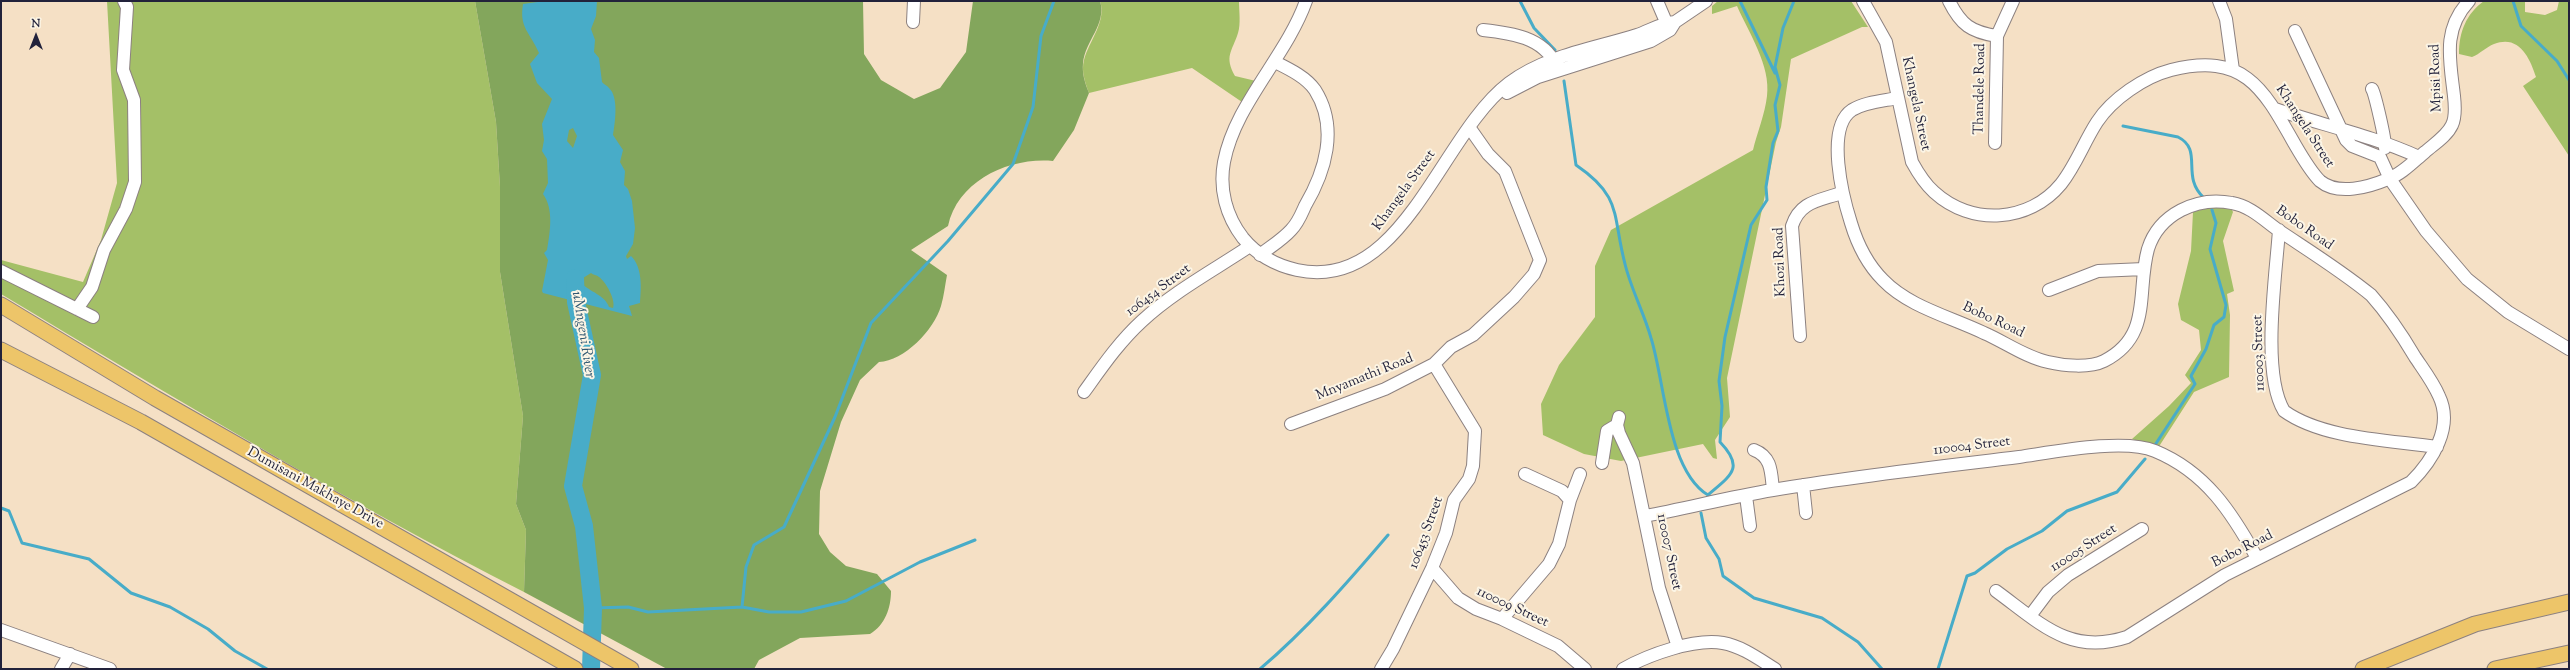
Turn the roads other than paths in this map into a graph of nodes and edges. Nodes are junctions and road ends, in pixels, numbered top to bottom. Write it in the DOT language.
graph roads {
  1 [pos="124,1"];
  2 [pos="914,1"];
  3 [pos="1306,1"];
  4 [pos="1657,1"];
  5 [pos="1706,1"];
  6 [pos="1863,1"];
  7 [pos="1949,1"];
  8 [pos="2013,1"];
  9 [pos="2219,1"];
  10 [pos="2469,1"];
  11 [pos="913,22"];
  12 [pos="1670,25"];
  13 [pos="1483,30"];
  14 [pos="2295,31"];
  15 [pos="1997,36"];
  16 [pos="1275,62"];
  17 [pos="1555,64"];
  18 [pos="2233,70"];
  19 [pos="2372,89"];
  20 [pos="1898,98"];
  21 [pos="2275,109"];
  22 [pos="1469,127"];
  23 [pos="2342,130"];
  24 [pos="2386,142"];
  25 [pos="1994,143"];
  26 [pos="2419,157"];
  27 [pos="2383,162"];
  28 [pos="2390,179"];
  29 [pos="1842,193"];
  30 [pos="2279,230"];
  31 [pos="1250,246"];
  32 [pos="1260,255"];
  33 [pos="2144,269"];
  34 [pos="1,271"];
  35 [pos="2049,290"];
  36 [pos="1,305"];
  37 [pos="77,309"];
  38 [pos="93,317"];
  39 [pos="1800,336"];
  40 [pos="2569,347"];
  41 [pos="1,350"];
  42 [pos="1434,364"];
  43 [pos="1084,392"];
  44 [pos="1291,424"];
  45 [pos="2436,447"];
  46 [pos="1754,450"];
  47 [pos="1602,463"];
  48 [pos="1525,474"];
  49 [pos="1580,474"];
  50 [pos="1803,485"];
  51 [pos="1773,490"];
  52 [pos="1746,496"];
  53 [pos="1570,500"];
  54 [pos="1806,513"];
  55 [pos="1645,516"];
  56 [pos="1750,526"];
  57 [pos="2142,529"];
  58 [pos="2257,558"];
  59 [pos="1432,568"];
  60 [pos="1996,591"];
  61 [pos="2569,602"];
  62 [pos="2030,616"];
  63 [pos="1502,619"];
  64 [pos="1,630"];
  65 [pos="1678,647"];
  66 [pos="2569,653"];
  67 [pos="70,654"];
  68 [pos="61,669"];
  69 [pos="108,669"];
  70 [pos="575,669"];
  71 [pos="631,669"];
  72 [pos="1381,669"];
  73 [pos="1585,669"];
  74 [pos="1623,669"];
  75 [pos="1775,669"];
  76 [pos="2362,669"];
  77 [pos="2495,669"];
  1 -- 37 [label="street"];
  2 -- 11 [label="street"];
  3 -- 16 [label="street, Khangela Street"];
  4 -- 12 [label="street"];
  5 -- 12 [label="street, Khangela Street"];
  6 -- 20 [label="street, Khangela Street"];
  7 -- 15 [label="street, Thandele Road"];
  8 -- 15 [label="street, Thandele Road"];
  9 -- 18 [label="street"];
  10 -- 26 [label="street, Mpisi Road"];
  12 -- 17 [label="street, Khangela Street"];
  13 -- 17 [label="street"];
  14 -- 23 [label="street"];
  15 -- 25 [label="street, Thandele Road"];
  16 -- 31 [label="street, Khangela Street"];
  16 -- 32 [label="street"];
  17 -- 22 [label="street, Khangela Street"];
  18 -- 20 [label="street, Khangela Street"];
  18 -- 21 [label="street, Khangela Street"];
  19 -- 24 [label="street"];
  20 -- 29 [label="street, Bobo Road"];
  21 -- 23 [label="street"];
  21 -- 28 [label="street, Khangela Street"];
  22 -- 32 [label="street, Khangela Street"];
  22 -- 42 [label="street, Mnyamathi Road"];
  23 -- 24 [label="street"];
  23 -- 27 [label="street"];
  24 -- 26 [label="street"];
  24 -- 27 [label="street"];
  26 -- 28 [label="street, Mpisi Road"];
  27 -- 28 [label="street"];
  28 -- 40 [label="street"];
  29 -- 33 [label="street, Bobo Road"];
  29 -- 39 [label="street, Khozi Road"];
  30 -- 33 [label="street, Bobo Road"];
  30 -- 45 [label="street, Bobo Road"];
  30 -- 45 [label="street, 110003 Street"];
  31 -- 32 [label="street, Khangela Street"];
  31 -- 43 [label="street, 106454 Street"];
  33 -- 35 [label="street"];
  34 -- 37 [label="street"];
  36 -- 71 [label="main road, Dumisani Makhaye Drive"];
  37 -- 38 [label="street"];
  41 -- 70 [label="main road, Dumisani Makhaye Drive"];
  42 -- 44 [label="street, Mnyamathi Road"];
  42 -- 59 [label="street, 106453 Street"];
  45 -- 58 [label="street, Bobo Road"];
  46 -- 51 [label="street"];
  47 -- 55 [label="street, 110007 Street"];
  48 -- 53 [label="street"];
  49 -- 53 [label="street"];
  50 -- 51 [label="street, 110004 Street"];
  50 -- 54 [label="street"];
  50 -- 58 [label="street, 110004 Street"];
  51 -- 52 [label="street, 110004 Street"];
  52 -- 55 [label="street, 110004 Street"];
  52 -- 56 [label="street"];
  53 -- 63 [label="street"];
  55 -- 65 [label="street, 110007 Street"];
  57 -- 62 [label="street, 110005 Street"];
  58 -- 62 [label="street, Bobo Road"];
  59 -- 63 [label="street, 110009 Street"];
  59 -- 72 [label="street, 106453 Street"];
  60 -- 62 [label="street, Bobo Road"];
  61 -- 76 [label="main road"];
  63 -- 73 [label="street, 110009 Street"];
  64 -- 67 [label="street"];
  65 -- 74 [label="street"];
  65 -- 75 [label="street"];
  66 -- 77 [label="main road"];
  67 -- 68 [label="street"];
  67 -- 69 [label="street"];
}
